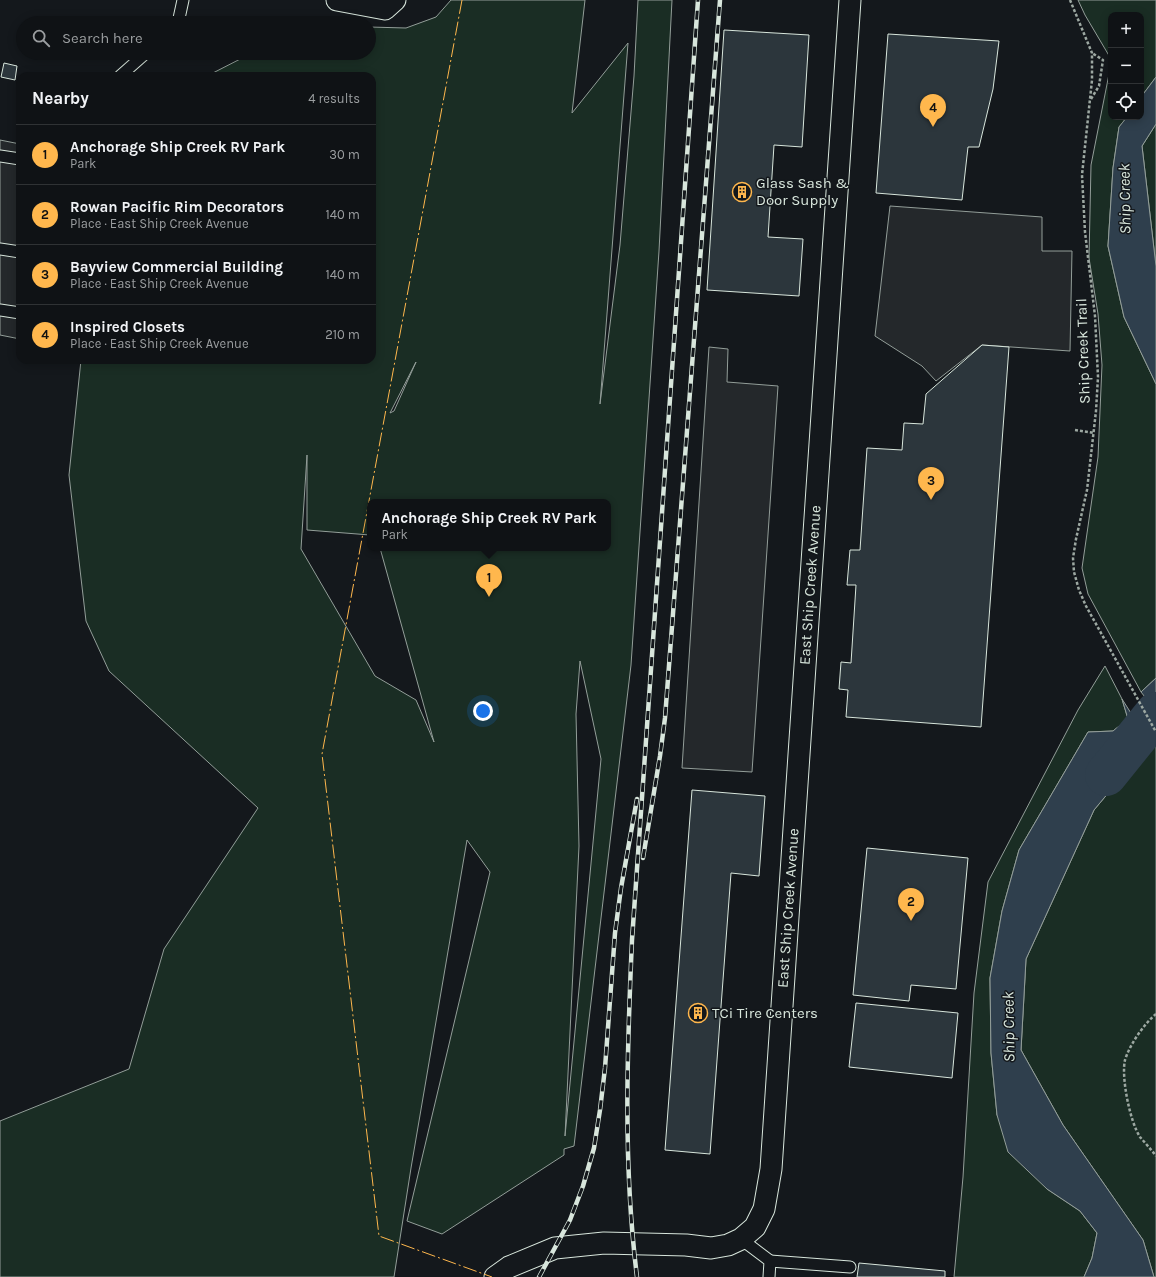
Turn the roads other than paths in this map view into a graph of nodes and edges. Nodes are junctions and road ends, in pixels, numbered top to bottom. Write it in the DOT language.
graph roads {
  1 [pos="183,0"];
  2 [pos="337,0"];
  3 [pos="850,0"];
  4 [pos="390,5"];
  5 [pos="180,16"];
  6 [pos="138,60"];
  7 [pos="125,72"];
  8 [pos="0,156"];
  9 [pos="16,158"];
  10 [pos="0,249"];
  11 [pos="16,251"];
  12 [pos="0,310"];
  13 [pos="16,312"];
  14 [pos="741,1239"];
  15 [pos="770,1262"];
  16 [pos="850,1267"];
  17 [pos="495,1277"];
  18 [pos="769,1277"];
  1 -- 5 [label="lane"];
  2 -- 4 [label="street"];
  3 -- 14 [label="street, East Ship Creek Avenue"];
  6 -- 7 [label="lane"];
  8 -- 9 [label="lane"];
  10 -- 11 [label="lane"];
  12 -- 13 [label="lane"];
  14 -- 15 [label="lane"];
  14 -- 17 [label="street"];
  15 -- 16 [label="lane"];
  15 -- 18 [label="lane"];
}
